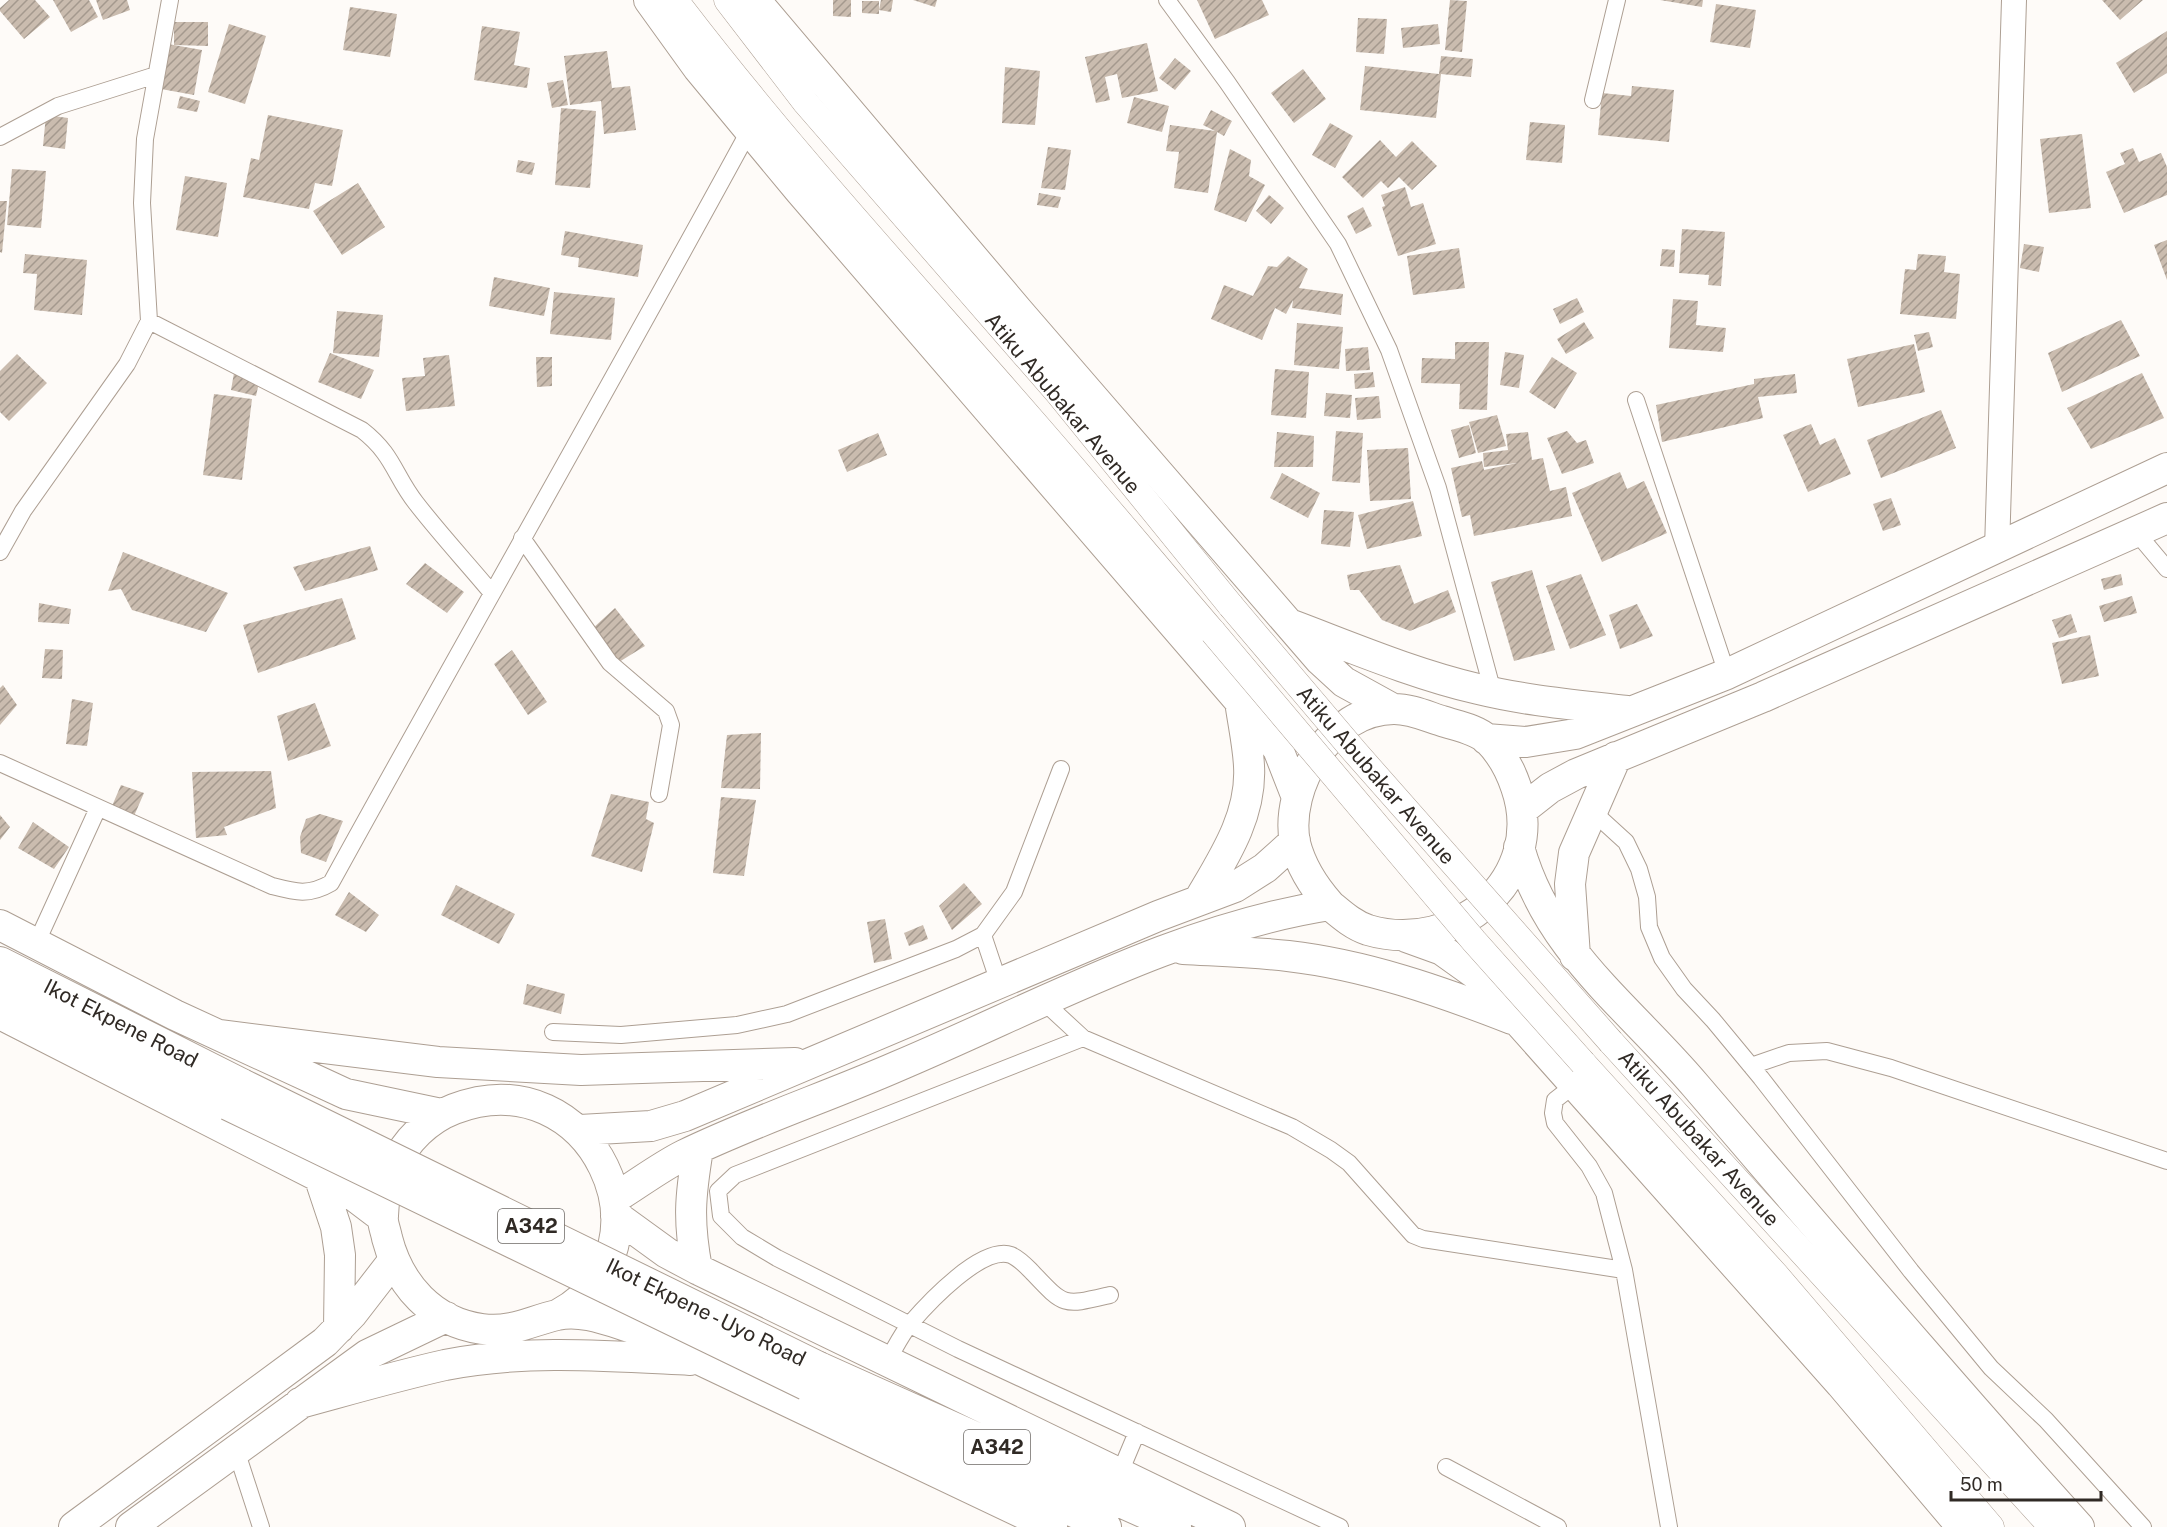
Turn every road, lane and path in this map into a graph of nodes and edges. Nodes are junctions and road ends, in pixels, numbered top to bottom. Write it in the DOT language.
graph roads {
  1 [pos="170,0"];
  2 [pos="649,0"];
  3 [pos="675,0"];
  4 [pos="727,0"];
  5 [pos="755,0"];
  6 [pos="1167,0"];
  7 [pos="1617,0"];
  8 [pos="2014,0"];
  9 [pos="156,75"];
  10 [pos="1593,100"];
  11 [pos="750,130"];
  12 [pos="0,137"];
  13 [pos="149,321"];
  14 [pos="1636,400"];
  15 [pos="2167,468"];
  16 [pos="2167,518"];
  17 [pos="2136,532"];
  18 [pos="522,538"];
  19 [pos="1996,549"];
  20 [pos="0,552"];
  21 [pos="2167,569"];
  22 [pos="490,592"];
  23 [pos="1288,623"];
  24 [pos="1727,674"];
  25 [pos="1493,693"];
  26 [pos="1240,701"];
  27 [pos="1393,709"];
  28 [pos="1630,711"];
  29 [pos="1486,739"];
  30 [pos="1616,757"];
  31 [pos="0,763"];
  32 [pos="1061,769"];
  33 [pos="659,794"];
  34 [pos="1296,795"];
  35 [pos="98,808"];
  36 [pos="1522,810"];
  37 [pos="1592,811"];
  38 [pos="1295,841"];
  39 [pos="1519,847"];
  40 [pos="1199,900"];
  41 [pos="1330,905"];
  42 [pos="0,925"];
  43 [pos="983,935"];
  44 [pos="1400,935"];
  45 [pos="36,944"];
  46 [pos="1171,948"];
  47 [pos="1575,956"];
  48 [pos="0,962"];
  49 [pos="999,983"];
  50 [pos="0,991"];
  51 [pos="1044,1002"];
  52 [pos="0,1014"];
  53 [pos="1516,1021"];
  54 [pos="553,1032"];
  55 [pos="219,1035"];
  56 [pos="1083,1038"];
  57 [pos="816,1062"];
  58 [pos="1751,1066"];
  59 [pos="1578,1074"];
  60 [pos="235,1095"];
  61 [pos="441,1114"];
  62 [pos="580,1130"];
  63 [pos="698,1149"];
  64 [pos="2167,1161"];
  65 [pos="319,1176"];
  66 [pos="616,1207"];
  67 [pos="382,1217"];
  68 [pos="393,1261"];
  69 [pos="696,1269"];
  70 [pos="1624,1270"];
  71 [pos="1110,1295"];
  72 [pos="559,1314"];
  73 [pos="446,1317"];
  74 [pos="910,1325"];
  75 [pos="339,1328"];
  76 [pos="702,1360"];
  77 [pos="886,1363"];
  78 [pos="812,1376"];
  79 [pos="300,1403"];
  80 [pos="1137,1432"];
  81 [pos="236,1450"];
  82 [pos="1446,1467"];
  83 [pos="1119,1475"];
  84 [pos="74,1527"];
  85 [pos="130,1527"];
  86 [pos="261,1527"];
  87 [pos="1052,1527"];
  88 [pos="1106,1527"];
  89 [pos="1176,1527"];
  90 [pos="1230,1527"];
  91 [pos="1340,1527"];
  92 [pos="1558,1527"];
  93 [pos="1669,1527"];
  94 [pos="1962,1527"];
  95 [pos="1991,1527"];
  96 [pos="2052,1527"];
  97 [pos="2079,1527"];
  98 [pos="2144,1527"];
  1 -- 9 [label="street"];
  2 -- 11 [label="highway"];
  3 -- 59 [label="main road, Atiku Abubakar Avenue, bridge"];
  4 -- 96 [label="main road, Atiku Abubakar Avenue, bridge"];
  5 -- 23 [label="highway"];
  6 -- 25 [label="street"];
  7 -- 10 [label="street"];
  8 -- 19 [label="street"];
  9 -- 12 [label="street"];
  9 -- 13 [label="street"];
  11 -- 18 [label="street"];
  11 -- 26 [label="highway"];
  13 -- 20 [label="street"];
  13 -- 22 [label="street"];
  14 -- 24 [label="street"];
  15 -- 19 [label="highway"];
  16 -- 17 [label="highway"];
  17 -- 21 [label="street"];
  17 -- 30 [label="highway"];
  18 -- 22 [label="street"];
  18 -- 33 [label="street"];
  19 -- 24 [label="highway"];
  22 -- 35 [label="street"];
  23 -- 25 [label="highway"];
  23 -- 27 [label="highway"];
  24 -- 28 [label="highway"];
  25 -- 28 [label="highway"];
  26 -- 34 [label="highway"];
  26 -- 40 [label="highway"];
  27 -- 29 [label="highway"];
  27 -- 34 [label="highway"];
  28 -- 29 [label="highway"];
  29 -- 36 [label="highway"];
  30 -- 36 [label="highway"];
  30 -- 37 [label="highway"];
  31 -- 35 [label="street"];
  32 -- 43 [label="street"];
  34 -- 38 [label="highway"];
  35 -- 45 [label="street"];
  36 -- 39 [label="highway"];
  37 -- 47 [label="highway"];
  37 -- 58 [label="street"];
  38 -- 40 [label="highway"];
  38 -- 41 [label="highway"];
  39 -- 44 [label="highway"];
  39 -- 47 [label="highway"];
  40 -- 49 [label="highway"];
  41 -- 44 [label="highway"];
  41 -- 46 [label="highway"];
  42 -- 45 [label="highway"];
  43 -- 49 [label="street"];
  43 -- 54 [label="street"];
  44 -- 53 [label="highway"];
  45 -- 55 [label="highway"];
  46 -- 51 [label="highway"];
  46 -- 53 [label="highway"];
  47 -- 97 [label="highway"];
  48 -- 60 [label="highway, Ikot Ekpene Road / A342"];
  49 -- 57 [label="highway"];
  50 -- 60 [label="highway, Ikot Ekpene Road / A342"];
  51 -- 56 [label="street"];
  51 -- 63 [label="highway"];
  52 -- 65 [label="highway"];
  53 -- 59 [label="highway"];
  55 -- 57 [label="highway"];
  55 -- 61 [label="highway"];
  56 -- 70 [label="street"];
  56 -- 74 [label="street"];
  57 -- 62 [label="highway"];
  58 -- 64 [label="street"];
  58 -- 98 [label="street"];
  59 -- 70 [label="street"];
  59 -- 94 [label="highway"];
  59 -- 95 [label="main road, Atiku Abubakar Avenue"];
  60 -- 78 [label="highway, Ikot Ekpene - Uyo Road / A342, bridge"];
  61 -- 62 [label="highway"];
  61 -- 67 [label="highway"];
  62 -- 66 [label="highway"];
  63 -- 66 [label="highway"];
  63 -- 69 [label="highway"];
  65 -- 67 [label="highway"];
  65 -- 75 [label="highway"];
  66 -- 69 [label="highway"];
  66 -- 72 [label="highway"];
  67 -- 68 [label="highway"];
  68 -- 73 [label="highway"];
  68 -- 75 [label="highway"];
  69 -- 77 [label="highway"];
  70 -- 93 [label="street"];
  71 -- 74 [label="street"];
  72 -- 73 [label="highway"];
  72 -- 76 [label="highway"];
  73 -- 79 [label="highway"];
  74 -- 77 [label="street"];
  74 -- 80 [label="street"];
  75 -- 84 [label="highway"];
  76 -- 79 [label="highway"];
  76 -- 87 [label="highway"];
  77 -- 83 [label="highway"];
  78 -- 88 [label="highway, Ikot Ekpene - Uyo Road / A342"];
  78 -- 89 [label="highway, Ikot Ekpene - Uyo Road / A342"];
  79 -- 81 [label="highway"];
  80 -- 83 [label="street"];
  80 -- 91 [label="street"];
  81 -- 85 [label="highway"];
  81 -- 86 [label="street"];
  82 -- 92 [label="street"];
  83 -- 90 [label="highway"];
}
